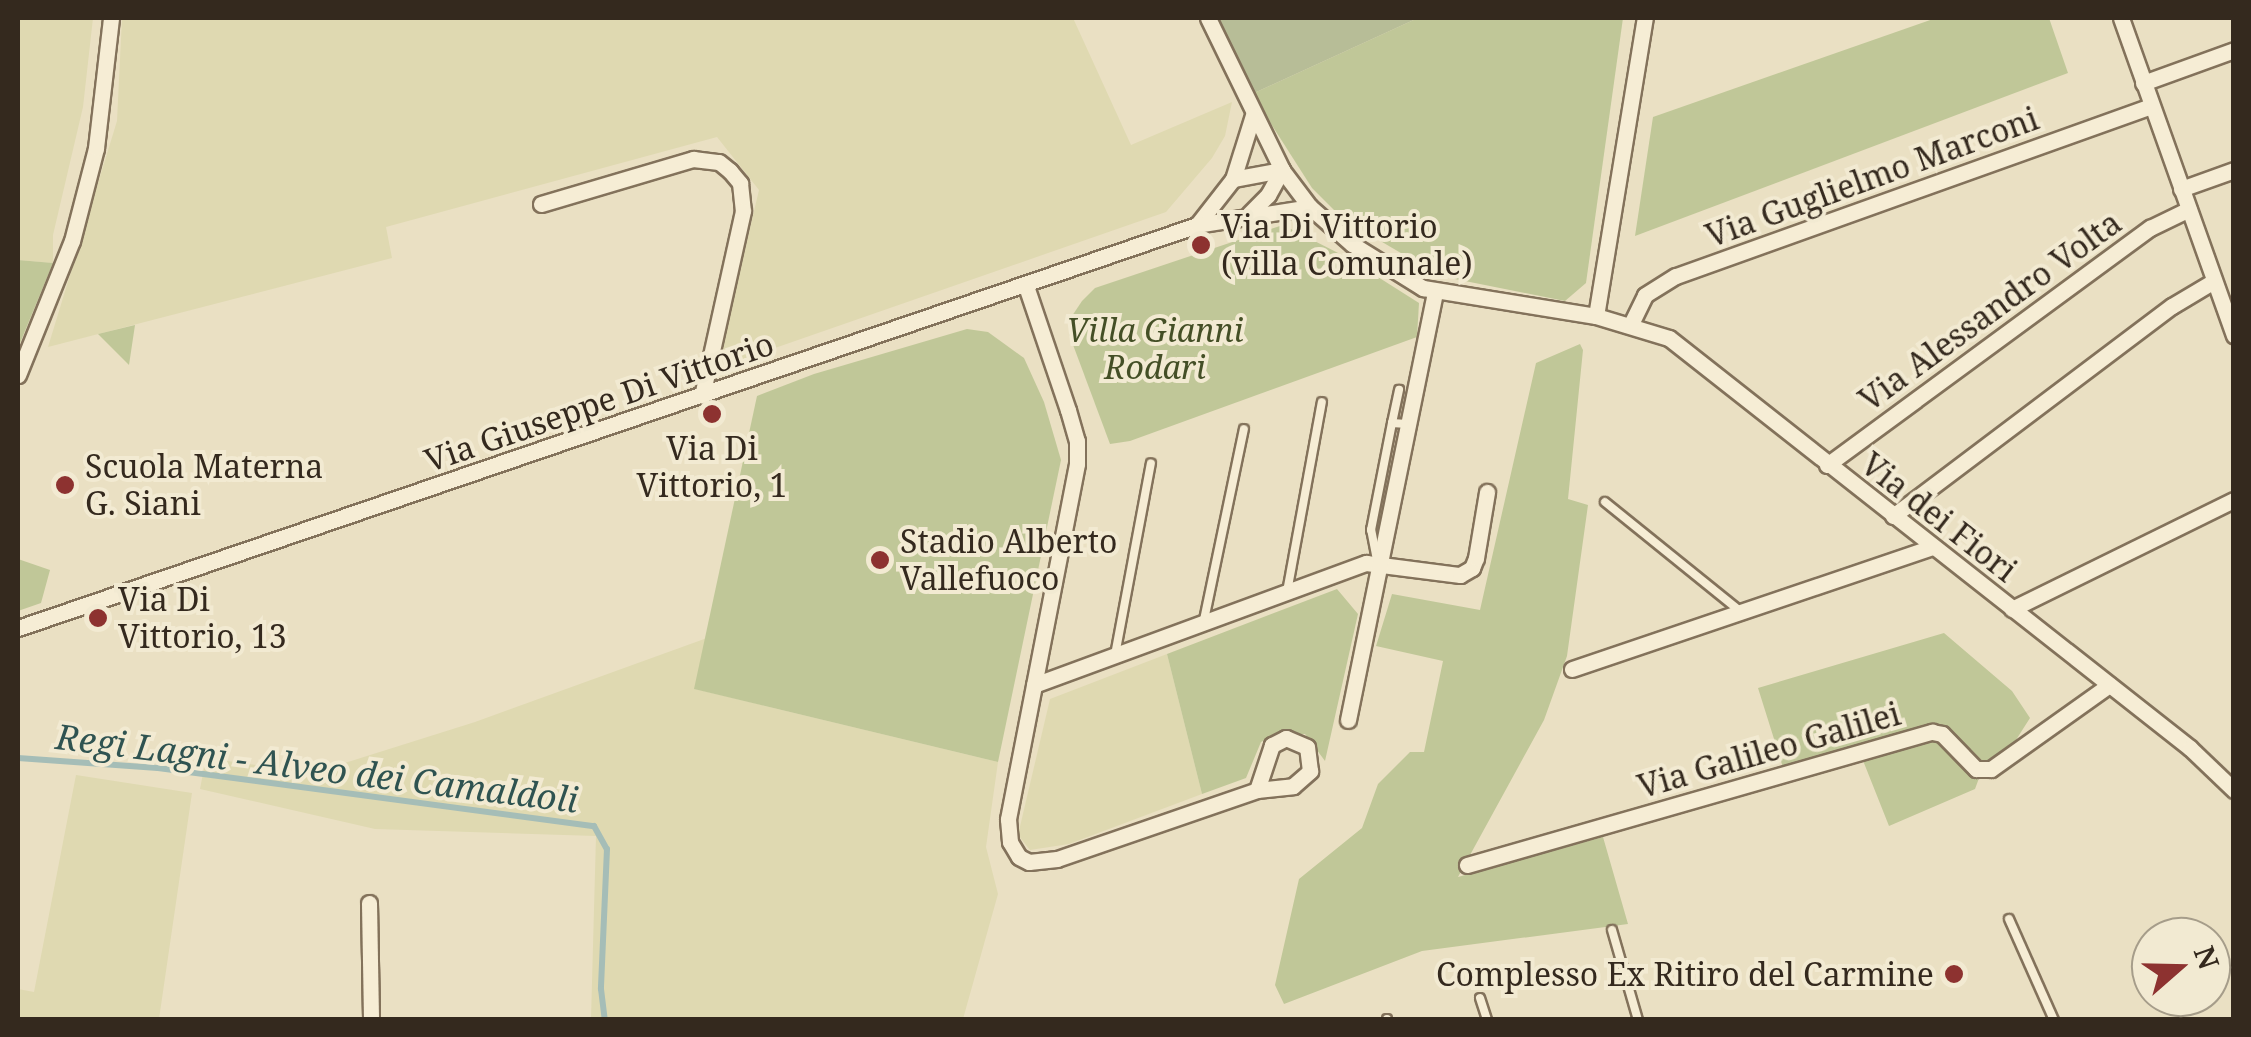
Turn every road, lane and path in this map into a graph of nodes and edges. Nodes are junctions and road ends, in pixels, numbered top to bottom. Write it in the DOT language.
graph roads {
  1 [pos="111,18"];
  2 [pos="1208,18"];
  3 [pos="1645,18"];
  4 [pos="2121,18"];
  5 [pos="2234,50"];
  6 [pos="2143,83"];
  7 [pos="2151,106"];
  8 [pos="1252,116"];
  9 [pos="1282,170"];
  10 [pos="2234,170"];
  11 [pos="1233,179"];
  12 [pos="2181,188"];
  13 [pos="541,204"];
  14 [pos="1310,207"];
  15 [pos="2189,210"];
  16 [pos="1249,214"];
  17 [pos="1197,224"];
  18 [pos="2214,281"];
  19 [pos="1026,286"];
  20 [pos="1435,291"];
  21 [pos="1596,316"];
  22 [pos="1631,324"];
  23 [pos="2234,334"];
  24 [pos="18,375"];
  25 [pos="1399,390"];
  26 [pos="702,396"];
  27 [pos="1322,402"];
  28 [pos="1399,423"];
  29 [pos="1244,428"];
  30 [pos="1151,463"];
  31 [pos="1828,464"];
  32 [pos="1486,492"];
  33 [pos="2234,500"];
  34 [pos="1604,502"];
  35 [pos="1893,516"];
  36 [pos="1932,547"];
  37 [pos="1378,563"];
  38 [pos="1286,592"];
  39 [pos="2012,609"];
  40 [pos="1739,610"];
  41 [pos="1204,622"];
  42 [pos="18,628"];
  43 [pos="1115,655"];
  44 [pos="1572,669"];
  45 [pos="1034,685"];
  46 [pos="2109,685"];
  47 [pos="1348,720"];
  48 [pos="1256,790"];
  49 [pos="2234,790"];
  50 [pos="1467,865"];
  51 [pos="369,902"];
  52 [pos="2009,919"];
  53 [pos="1612,930"];
  54 [pos="1480,998"];
  55 [pos="371,1020"];
  56 [pos="1487,1020"];
  57 [pos="1638,1020"];
  58 [pos="2054,1020"];
  1 -- 24 [label="street"];
  2 -- 8 [label="street, Via dei Fiori"];
  3 -- 21 [label="street"];
  4 -- 6 [label="street"];
  5 -- 6 [label="street"];
  6 -- 7 [label="street"];
  7 -- 12 [label="street"];
  7 -- 22 [label="street, Via Guglielmo Marconi"];
  8 -- 9 [label="street, Via dei Fiori"];
  8 -- 11 [label="street"];
  9 -- 11 [label="street"];
  9 -- 14 [label="street, Via dei Fiori"];
  9 -- 16 [label="street"];
  10 -- 12 [label="street"];
  11 -- 17 [label="street"];
  12 -- 15 [label="street"];
  13 -- 26 [label="street"];
  14 -- 16 [label="street, Via Giuseppe Di Vittorio"];
  14 -- 20 [label="street, Via dei Fiori"];
  15 -- 18 [label="street"];
  15 -- 31 [label="street, Via Alessandro Volta"];
  16 -- 17 [label="street, Via Giuseppe Di Vittorio"];
  17 -- 19 [label="street, Via Giuseppe Di Vittorio"];
  18 -- 23 [label="street"];
  18 -- 35 [label="street"];
  19 -- 26 [label="street, Via Giuseppe Di Vittorio"];
  19 -- 45 [label="street"];
  20 -- 21 [label="street, Via dei Fiori"];
  20 -- 28 [label="street"];
  21 -- 22 [label="street, Via dei Fiori"];
  22 -- 31 [label="street, Via dei Fiori"];
  25 -- 28 [label="lane"];
  26 -- 42 [label="street, Via Giuseppe Di Vittorio"];
  27 -- 38 [label="lane"];
  28 -- 37 [label="street"];
  29 -- 41 [label="lane"];
  30 -- 43 [label="lane"];
  31 -- 35 [label="street, Via dei Fiori"];
  32 -- 37 [label="street"];
  33 -- 39 [label="street"];
  34 -- 40 [label="lane"];
  35 -- 36 [label="street, Via dei Fiori"];
  36 -- 39 [label="street, Via dei Fiori"];
  36 -- 40 [label="street"];
  37 -- 38 [label="street"];
  37 -- 47 [label="street"];
  38 -- 41 [label="street"];
  39 -- 46 [label="street, Via dei Fiori"];
  40 -- 44 [label="street"];
  41 -- 43 [label="street"];
  43 -- 45 [label="street"];
  45 -- 48 [label="street"];
  46 -- 49 [label="street, Via dei Fiori"];
  46 -- 50 [label="street, Via Galileo Galilei"];
  51 -- 55 [label="street"];
  52 -- 58 [label="lane"];
  53 -- 57 [label="lane"];
  54 -- 56 [label="lane"];
}
